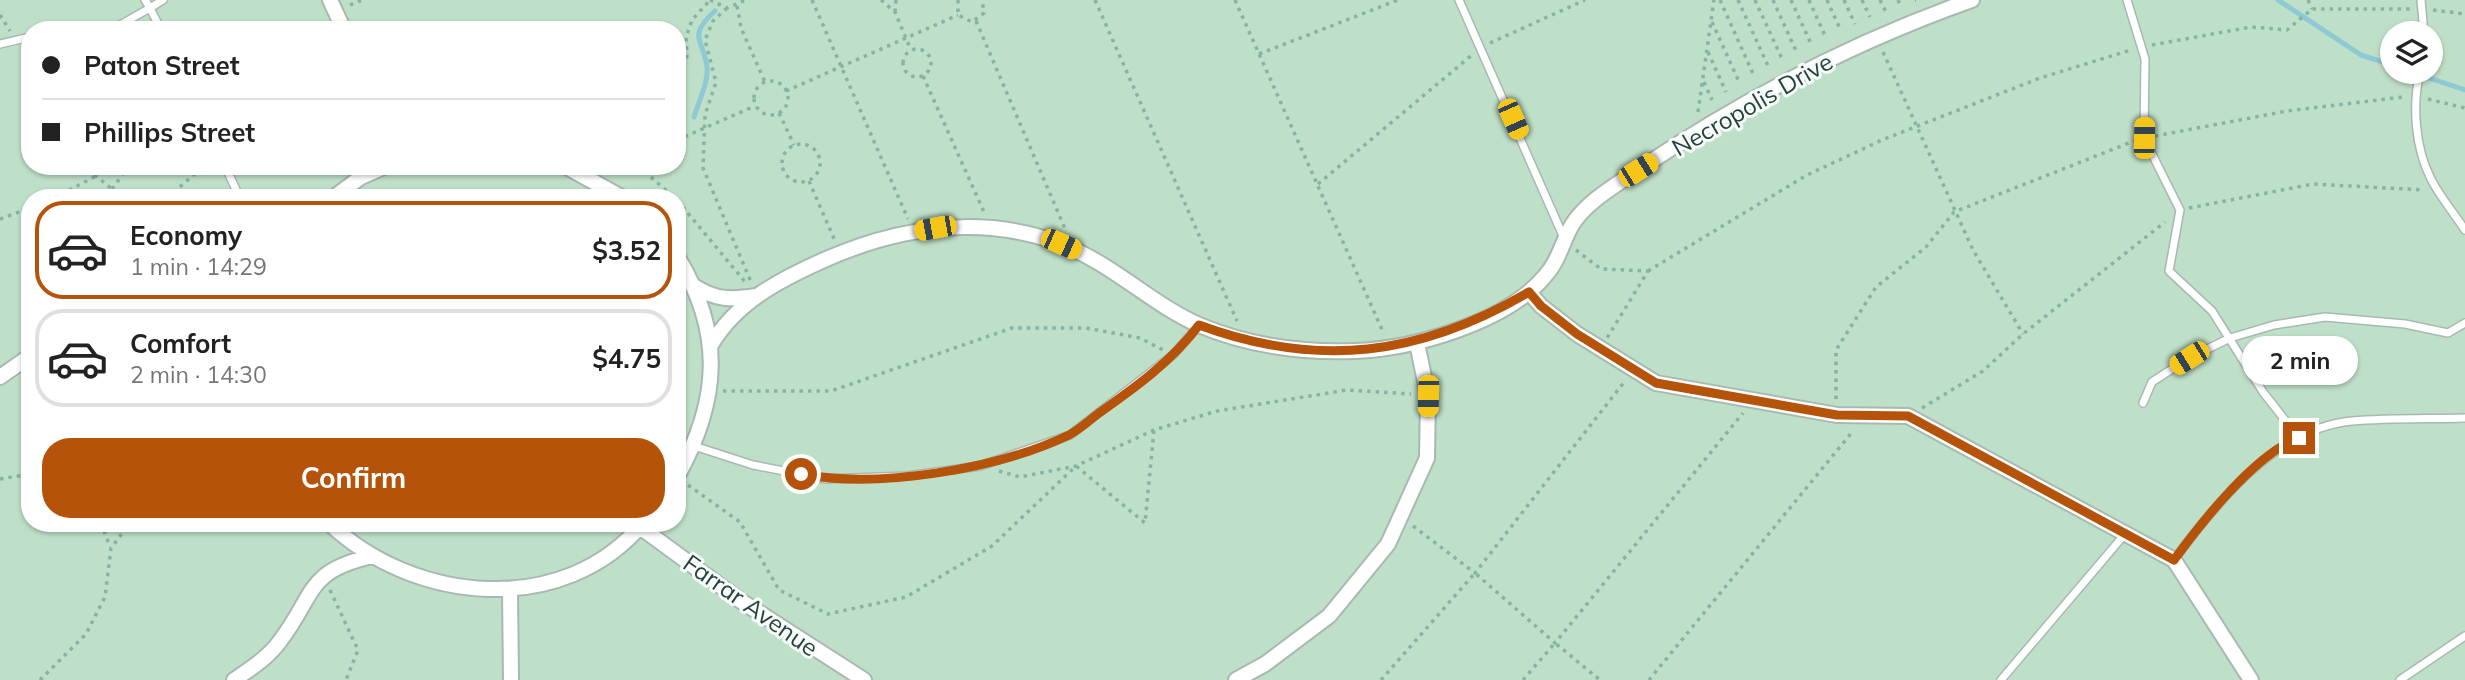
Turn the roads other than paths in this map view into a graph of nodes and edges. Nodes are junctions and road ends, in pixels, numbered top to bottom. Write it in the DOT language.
graph roads {
  1 [pos="145,0"];
  2 [pos="163,0"];
  3 [pos="330,0"];
  4 [pos="1459,0"];
  5 [pos="1972,0"];
  6 [pos="2127,0"];
  7 [pos="2421,0"];
  8 [pos="150,8"];
  9 [pos="127,21"];
  10 [pos="156,21"];
  11 [pos="340,21"];
  12 [pos="2424,21"];
  13 [pos="21,38"];
  14 [pos="0,44"];
  15 [pos="2417,84"];
  16 [pos="366,175"];
  17 [pos="581,175"];
  18 [pos="345,189"];
  19 [pos="606,189"];
  20 [pos="2465,230"];
  21 [pos="1566,242"];
  22 [pos="686,272"];
  23 [pos="694,286"];
  24 [pos="1529,292"];
  25 [pos="757,296"];
  26 [pos="2465,323"];
  27 [pos="1199,325"];
  28 [pos="2230,338"];
  29 [pos="1418,342"];
  30 [pos="711,345"];
  31 [pos="21,362"];
  32 [pos="0,377"];
  33 [pos="2143,403"];
  34 [pos="2465,418"];
  35 [pos="2299,438"];
  36 [pos="694,446"];
  37 [pos="686,461"];
  38 [pos="342,532"];
  39 [pos="635,532"];
  40 [pos="651,532"];
  41 [pos="2126,534"];
  42 [pos="373,556"];
  43 [pos="2174,560"];
  44 [pos="510,590"];
  45 [pos="2465,636"];
  46 [pos="2245,675"];
  47 [pos="234,680"];
  48 [pos="511,680"];
  49 [pos="864,680"];
  50 [pos="1236,680"];
  51 [pos="2001,680"];
  52 [pos="2400,680"];
  1 -- 8 [label="lane"];
  2 -- 8 [label="lane"];
  3 -- 11 [label="street"];
  4 -- 21 [label="lane"];
  5 -- 21 [label="street, Necropolis Drive"];
  6 -- 28 [label="lane"];
  7 -- 12 [label="lane"];
  8 -- 9 [label="lane"];
  8 -- 10 [label="lane"];
  13 -- 14 [label="lane"];
  15 -- 20 [label="lane"];
  16 -- 18 [label="street"];
  17 -- 19 [label="street"];
  21 -- 24 [label="street, Necropolis Drive"];
  22 -- 23 [label="street"];
  23 -- 25 [label="street, Necropolis Drive"];
  23 -- 30 [label="street"];
  24 -- 29 [label="street, Necropolis Drive"];
  24 -- 41 [label="street"];
  25 -- 27 [label="street, Necropolis Drive"];
  25 -- 30 [label="street, Necropolis Drive"];
  26 -- 28 [label="lane"];
  27 -- 29 [label="street, Necropolis Drive"];
  27 -- 36 [label="lane"];
  28 -- 33 [label="lane"];
  28 -- 35 [label="lane"];
  29 -- 50 [label="street"];
  30 -- 36 [label="street"];
  31 -- 32 [label="street"];
  34 -- 35 [label="lane"];
  35 -- 43 [label="lane"];
  36 -- 37 [label="street"];
  38 -- 42 [label="street"];
  39 -- 44 [label="street"];
  40 -- 49 [label="street, Farrar Avenue"];
  41 -- 43 [label="street"];
  41 -- 51 [label="lane"];
  42 -- 44 [label="street"];
  42 -- 47 [label="street"];
  43 -- 46 [label="street"];
  44 -- 48 [label="street"];
  45 -- 52 [label="lane"];
}
